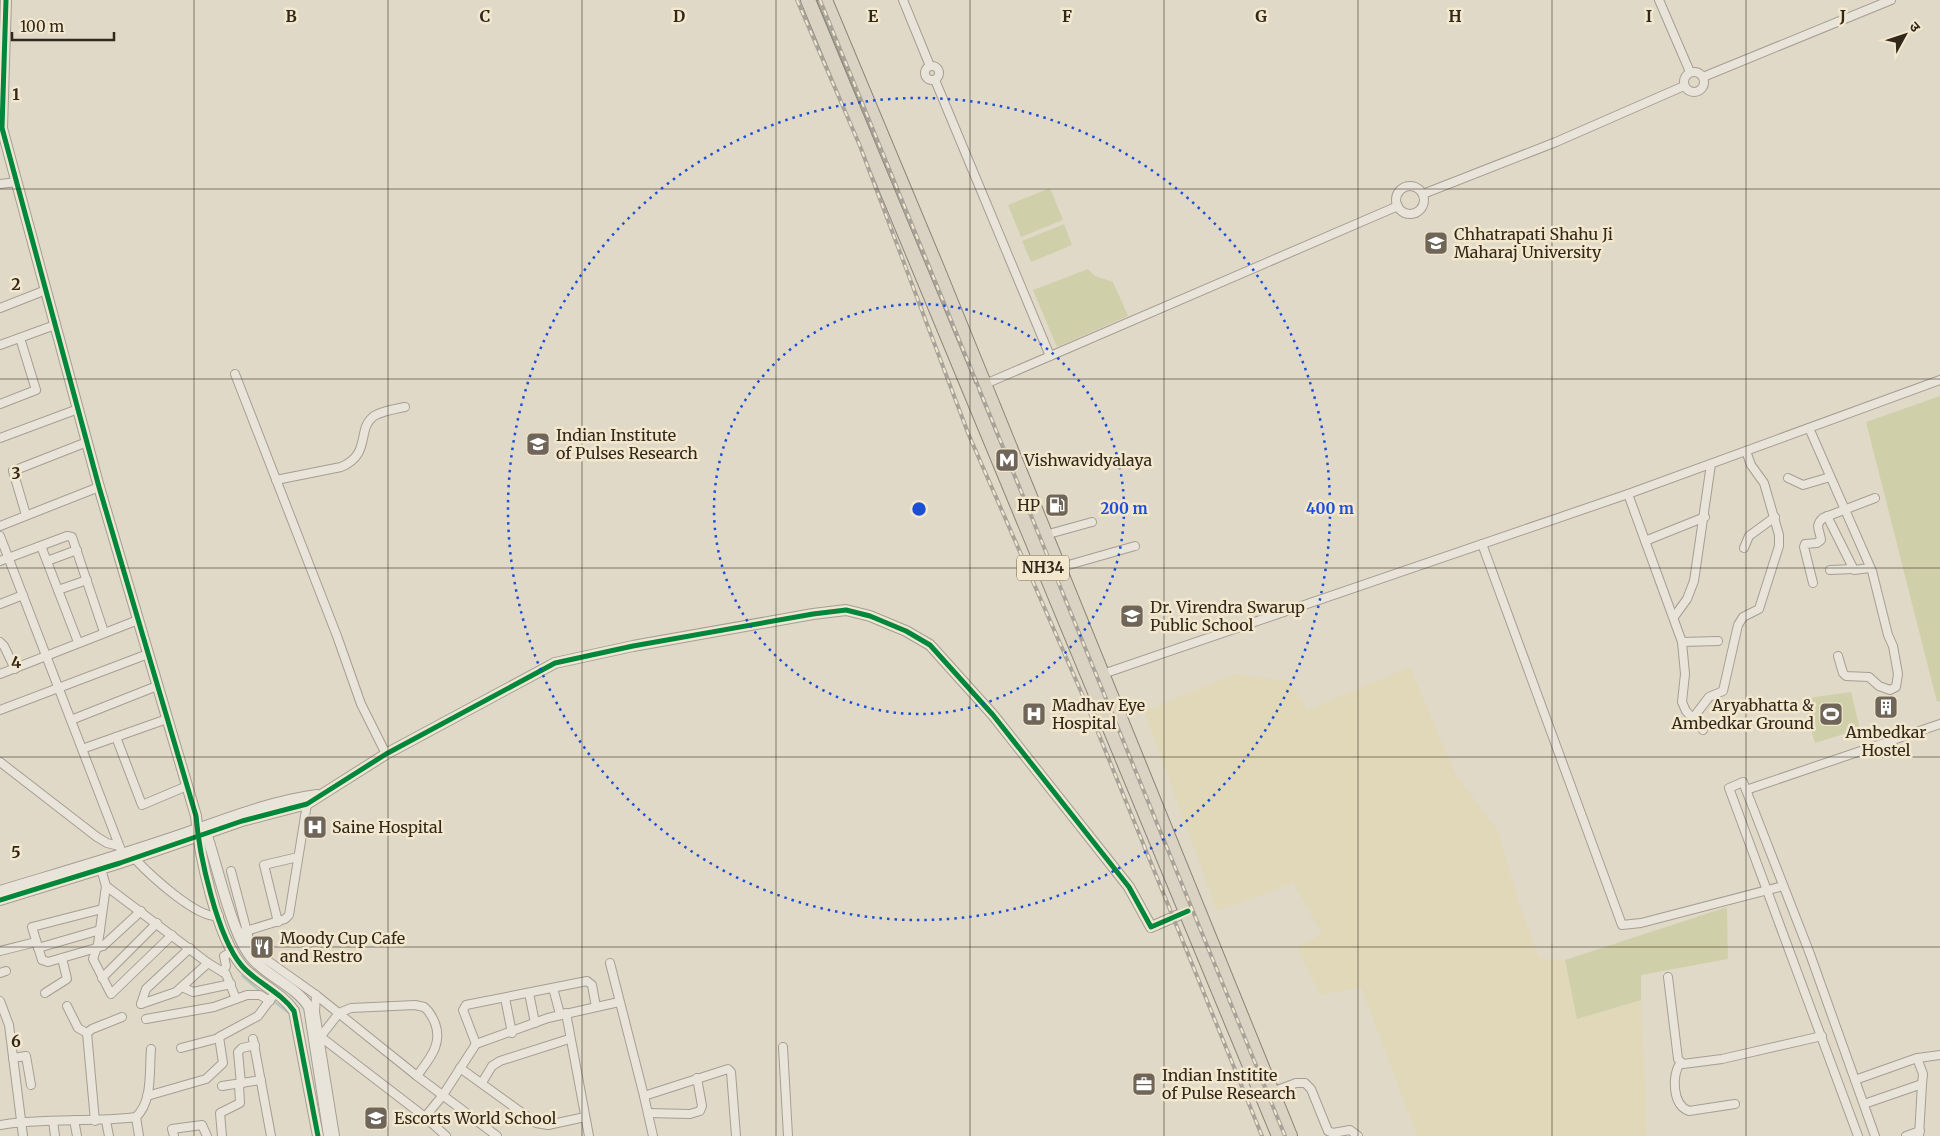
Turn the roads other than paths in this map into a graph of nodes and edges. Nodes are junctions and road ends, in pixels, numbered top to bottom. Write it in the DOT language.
graph roads {
  1 [pos="6,0"];
  2 [pos="808,0"];
  3 [pos="825,0"];
  4 [pos="903,0"];
  5 [pos="1659,0"];
  6 [pos="1891,0"];
  7 [pos="3,35"];
  8 [pos="1690,72"];
  9 [pos="1703,77"];
  10 [pos="1684,86"];
  11 [pos="16,182"];
  12 [pos="0,184"];
  13 [pos="1423,194"];
  14 [pos="1398,206"];
  15 [pos="46,290"];
  16 [pos="0,308"];
  17 [pos="55,325"];
  18 [pos="20,338"];
  19 [pos="0,345"];
  20 [pos="1050,356"];
  21 [pos="235,374"];
  22 [pos="1940,380"];
  23 [pos="983,385"];
  24 [pos="969,391"];
  25 [pos="0,404"];
  26 [pos="405,407"];
  27 [pos="78,409"];
  28 [pos="1809,428"];
  29 [pos="0,438"];
  30 [pos="87,442"];
  31 [pos="1746,451"];
  32 [pos="1711,464"];
  33 [pos="1830,477"];
  34 [pos="1788,478"];
  35 [pos="276,480"];
  36 [pos="99,487"];
  37 [pos="1628,494"];
  38 [pos="1876,498"];
  39 [pos="1845,510"];
  40 [pos="26,515"];
  41 [pos="1827,516"];
  42 [pos="1775,517"];
  43 [pos="1705,518"];
  44 [pos="1092,522"];
  45 [pos="0,526"];
  46 [pos="1045,535"];
  47 [pos="0,536"];
  48 [pos="1645,541"];
  49 [pos="1482,544"];
  50 [pos="41,546"];
  51 [pos="1134,546"];
  52 [pos="1744,548"];
  53 [pos="77,550"];
  54 [pos="8,558"];
  55 [pos="47,561"];
  56 [pos="0,562"];
  57 [pos="1058,568"];
  58 [pos="1870,568"];
  59 [pos="1853,569"];
  60 [pos="1830,570"];
  61 [pos="87,580"];
  62 [pos="1813,583"];
  63 [pos="58,590"];
  64 [pos="23,595"];
  65 [pos="0,604"];
  66 [pos="1674,617"];
  67 [pos="138,620"];
  68 [pos="104,632"];
  69 [pos="1718,641"];
  70 [pos="0,642"];
  71 [pos="78,642"];
  72 [pos="1682,642"];
  73 [pos="148,654"];
  74 [pos="46,656"];
  75 [pos="1838,656"];
  76 [pos="15,669"];
  77 [pos="0,674"];
  78 [pos="1102,674"];
  79 [pos="1088,679"];
  80 [pos="157,686"];
  81 [pos="59,688"];
  82 [pos="0,710"];
  83 [pos="1693,718"];
  84 [pos="167,719"];
  85 [pos="71,720"];
  86 [pos="1940,724"];
  87 [pos="1703,730"];
  88 [pos="116,737"];
  89 [pos="82,749"];
  90 [pos="386,754"];
  91 [pos="0,762"];
  92 [pos="187,786"];
  93 [pos="1745,786"];
  94 [pos="320,795"];
  95 [pos="307,804"];
  96 [pos="201,831"];
  97 [pos="125,855"];
  98 [pos="298,857"];
  99 [pos="101,870"];
  100 [pos="231,871"];
  101 [pos="106,886"];
  102 [pos="1783,886"];
  103 [pos="1766,889"];
  104 [pos="0,891"];
  105 [pos="0,900"];
  106 [pos="102,909"];
  107 [pos="142,911"];
  108 [pos="1188,911"];
  109 [pos="219,916"];
  110 [pos="278,922"];
  111 [pos="156,923"];
  112 [pos="100,930"];
  113 [pos="243,932"];
  114 [pos="172,935"];
  115 [pos="37,945"];
  116 [pos="97,948"];
  117 [pos="190,948"];
  118 [pos="0,951"];
  119 [pos="233,951"];
  120 [pos="62,958"];
  121 [pos="208,963"];
  122 [pos="610,963"];
  123 [pos="223,972"];
  124 [pos="1668,977"];
  125 [pos="102,978"];
  126 [pos="231,984"];
  127 [pos="182,987"];
  128 [pos="553,988"];
  129 [pos="45,993"];
  130 [pos="529,993"];
  131 [pos="316,995"];
  132 [pos="272,997"];
  133 [pos="505,998"];
  134 [pos="236,999"];
  135 [pos="0,1001"];
  136 [pos="619,1002"];
  137 [pos="67,1006"];
  138 [pos="596,1007"];
  139 [pos="339,1013"];
  140 [pos="563,1014"];
  141 [pos="122,1017"];
  142 [pos="146,1019"];
  143 [pos="535,1023"];
  144 [pos="512,1032"];
  145 [pos="10,1033"];
  146 [pos="88,1033"];
  147 [pos="0,1034"];
  148 [pos="318,1034"];
  149 [pos="1822,1036"];
  150 [pos="219,1038"];
  151 [pos="569,1039"];
  152 [pos="476,1044"];
  153 [pos="783,1047"];
  154 [pos="181,1048"];
  155 [pos="151,1049"];
  156 [pos="1940,1055"];
  157 [pos="13,1058"];
  158 [pos="1918,1058"];
  159 [pos="1680,1063"];
  160 [pos="460,1068"];
  161 [pos="417,1076"];
  162 [pos="697,1078"];
  163 [pos="261,1080"];
  164 [pos="1855,1080"];
  165 [pos="483,1081"];
  166 [pos="240,1084"];
  167 [pos="1922,1084"];
  168 [pos="31,1085"];
  169 [pos="222,1086"];
  170 [pos="1272,1092"];
  171 [pos="443,1095"];
  172 [pos="147,1096"];
  173 [pos="644,1096"];
  174 [pos="1735,1104"];
  175 [pos="1864,1104"];
  176 [pos="648,1113"];
  177 [pos="136,1117"];
  178 [pos="425,1117"];
  179 [pos="585,1117"];
  180 [pos="74,1120"];
  181 [pos="21,1121"];
  182 [pos="94,1121"];
  183 [pos="106,1121"];
  184 [pos="53,1122"];
  185 [pos="0,1125"];
  186 [pos="486,1132"];
  187 [pos="1919,1133"];
  188 [pos="23,1136"];
  189 [pos="55,1136"];
  190 [pos="77,1136"];
  191 [pos="109,1136"];
  192 [pos="139,1136"];
  193 [pos="174,1136"];
  194 [pos="207,1136"];
  195 [pos="222,1136"];
  196 [pos="271,1136"];
  197 [pos="318,1136"];
  198 [pos="329,1136"];
  199 [pos="334,1136"];
  200 [pos="446,1136"];
  201 [pos="498,1136"];
  202 [pos="589,1136"];
  203 [pos="653,1136"];
  204 [pos="736,1136"];
  205 [pos="788,1136"];
  206 [pos="1279,1136"];
  207 [pos="1290,1136"];
  208 [pos="1358,1136"];
  209 [pos="1858,1136"];
  210 [pos="1875,1136"];
  211 [pos="1906,1136"];
  1 -- 7 [label="street"];
  2 -- 24 [label="highway, NH34"];
  3 -- 23 [label="highway, NH34"];
  4 -- 20 [label="street"];
  5 -- 8 [label="street"];
  6 -- 9 [label="street"];
  7 -- 11 [label="street"];
  8 -- 9 [label="street"];
  8 -- 10 [label="street"];
  9 -- 10 [label="street"];
  10 -- 13 [label="street"];
  11 -- 12 [label="street"];
  11 -- 15 [label="street"];
  13 -- 14 [label="street"];
  13 -- 14 [label="street"];
  14 -- 20 [label="street"];
  15 -- 16 [label="street"];
  15 -- 17 [label="street"];
  17 -- 18 [label="street"];
  17 -- 27 [label="street"];
  18 -- 19 [label="street"];
  18 -- 25 [label="street"];
  20 -- 23 [label="street"];
  21 -- 35 [label="street"];
  22 -- 28 [label="street"];
  23 -- 24 [label="street"];
  23 -- 46 [label="highway, NH34"];
  24 -- 79 [label="highway, NH34"];
  26 -- 35 [label="street"];
  27 -- 29 [label="street"];
  27 -- 30 [label="street"];
  28 -- 31 [label="street"];
  28 -- 33 [label="street"];
  30 -- 36 [label="street"];
  30 -- 40 [label="street"];
  31 -- 32 [label="street"];
  31 -- 42 [label="street"];
  32 -- 37 [label="street"];
  32 -- 43 [label="street"];
  33 -- 34 [label="street"];
  33 -- 39 [label="street"];
  35 -- 90 [label="street"];
  36 -- 40 [label="street"];
  36 -- 67 [label="street"];
  37 -- 48 [label="street"];
  37 -- 49 [label="street"];
  38 -- 39 [label="street"];
  39 -- 41 [label="street"];
  39 -- 58 [label="street"];
  40 -- 45 [label="street"];
  41 -- 59 [label="street"];
  41 -- 62 [label="street"];
  42 -- 52 [label="street"];
  42 -- 83 [label="street"];
  43 -- 48 [label="street"];
  43 -- 66 [label="street"];
  44 -- 46 [label="street"];
  46 -- 57 [label="highway, NH34"];
  47 -- 54 [label="street"];
  48 -- 66 [label="street"];
  49 -- 78 [label="street"];
  49 -- 103 [label="street"];
  50 -- 53 [label="street"];
  50 -- 54 [label="street"];
  50 -- 55 [label="street"];
  51 -- 57 [label="street"];
  53 -- 55 [label="street"];
  53 -- 61 [label="street"];
  54 -- 56 [label="street"];
  54 -- 64 [label="street"];
  55 -- 63 [label="street"];
  57 -- 78 [label="highway, NH34"];
  58 -- 59 [label="street"];
  58 -- 75 [label="street"];
  59 -- 60 [label="street"];
  61 -- 63 [label="street"];
  61 -- 68 [label="street"];
  63 -- 71 [label="street"];
  64 -- 65 [label="street"];
  64 -- 74 [label="street"];
  66 -- 72 [label="street"];
  67 -- 68 [label="street"];
  67 -- 73 [label="street"];
  68 -- 71 [label="street"];
  69 -- 72 [label="street"];
  70 -- 76 [label="street"];
  71 -- 74 [label="street"];
  72 -- 83 [label="street"];
  73 -- 80 [label="street"];
  73 -- 81 [label="street"];
  74 -- 76 [label="street"];
  74 -- 81 [label="street"];
  76 -- 77 [label="street"];
  78 -- 79 [label="street"];
  78 -- 170 [label="highway, NH34"];
  79 -- 108 [label="highway, NH34"];
  80 -- 84 [label="street"];
  80 -- 85 [label="street"];
  81 -- 82 [label="street"];
  81 -- 85 [label="street"];
  83 -- 87 [label="street"];
  84 -- 88 [label="street"];
  84 -- 92 [label="street"];
  85 -- 89 [label="street"];
  86 -- 93 [label="street"];
  88 -- 89 [label="street"];
  88 -- 92 [label="street"];
  89 -- 97 [label="street"];
  90 -- 94 [label="street"];
  90 -- 108 [label="street"];
  91 -- 97 [label="street"];
  92 -- 96 [label="street"];
  93 -- 102 [label="street"];
  93 -- 103 [label="street"];
  94 -- 95 [label="street"];
  94 -- 96 [label="street"];
  95 -- 96 [label="street"];
  95 -- 98 [label="street"];
  96 -- 97 [label="street"];
  96 -- 109 [label="street"];
  96 -- 113 [label="street"];
  97 -- 99 [label="street"];
  97 -- 104 [label="street"];
  97 -- 109 [label="street"];
  98 -- 110 [label="street"];
  98 -- 110 [label="street"];
  99 -- 101 [label="street"];
  99 -- 105 [label="street"];
  100 -- 113 [label="street"];
  101 -- 106 [label="street"];
  101 -- 107 [label="street"];
  102 -- 103 [label="street"];
  102 -- 164 [label="street"];
  103 -- 149 [label="street"];
  106 -- 112 [label="street"];
  106 -- 115 [label="street"];
  107 -- 111 [label="street"];
  107 -- 116 [label="street"];
  108 -- 206 [label="highway, NH34"];
  109 -- 119 [label="street"];
  110 -- 113 [label="street"];
  111 -- 114 [label="street"];
  111 -- 125 [label="street"];
  112 -- 115 [label="street"];
  112 -- 116 [label="street"];
  113 -- 131 [label="street"];
  113 -- 148 [label="street"];
  114 -- 117 [label="street"];
  114 -- 125 [label="street"];
  115 -- 118 [label="street"];
  115 -- 120 [label="street"];
  116 -- 120 [label="street"];
  116 -- 125 [label="street"];
  117 -- 121 [label="street"];
  117 -- 127 [label="street"];
  119 -- 123 [label="street"];
  119 -- 132 [label="street"];
  120 -- 129 [label="street"];
  121 -- 123 [label="street"];
  121 -- 127 [label="street"];
  122 -- 136 [label="street"];
  123 -- 126 [label="street"];
  124 -- 159 [label="street"];
  126 -- 127 [label="street"];
  126 -- 134 [label="street"];
  128 -- 130 [label="street"];
  128 -- 138 [label="street"];
  128 -- 140 [label="street"];
  130 -- 133 [label="street"];
  130 -- 143 [label="street"];
  131 -- 139 [label="street"];
  131 -- 148 [label="street"];
  132 -- 134 [label="street"];
  132 -- 150 [label="street"];
  132 -- 197 [label="street"];
  133 -- 144 [label="street"];
  133 -- 152 [label="street"];
  134 -- 142 [label="street"];
  135 -- 145 [label="street"];
  136 -- 138 [label="street"];
  136 -- 173 [label="street"];
  137 -- 146 [label="street"];
  138 -- 140 [label="street"];
  139 -- 148 [label="street"];
  139 -- 161 [label="street"];
  139 -- 161 [label="street"];
  140 -- 143 [label="street"];
  140 -- 151 [label="street"];
  141 -- 146 [label="street"];
  143 -- 144 [label="street"];
  144 -- 152 [label="street"];
  145 -- 147 [label="street"];
  145 -- 157 [label="street"];
  146 -- 182 [label="street"];
  148 -- 178 [label="street"];
  148 -- 198 [label="street"];
  148 -- 199 [label="street"];
  149 -- 159 [label="street"];
  149 -- 209 [label="street"];
  150 -- 154 [label="street"];
  150 -- 172 [label="street"];
  151 -- 165 [label="street"];
  151 -- 179 [label="street"];
  152 -- 160 [label="street"];
  153 -- 205 [label="street"];
  155 -- 172 [label="street"];
  156 -- 158 [label="street"];
  157 -- 168 [label="street"];
  157 -- 181 [label="street"];
  158 -- 164 [label="street"];
  158 -- 167 [label="street"];
  159 -- 174 [label="street"];
  160 -- 171 [label="street"];
  160 -- 179 [label="street"];
  161 -- 171 [label="street"];
  162 -- 173 [label="street"];
  162 -- 176 [label="street"];
  162 -- 204 [label="street"];
  163 -- 166 [label="street"];
  163 -- 166 [label="street"];
  163 -- 196 [label="street"];
  164 -- 175 [label="street"];
  166 -- 169 [label="street"];
  166 -- 195 [label="street"];
  167 -- 175 [label="street"];
  167 -- 187 [label="street"];
  170 -- 207 [label="highway, NH34"];
  170 -- 208 [label="street"];
  171 -- 178 [label="street"];
  171 -- 186 [label="street"];
  172 -- 177 [label="street"];
  173 -- 176 [label="street"];
  175 -- 210 [label="street"];
  176 -- 203 [label="street"];
  177 -- 183 [label="street"];
  177 -- 192 [label="street"];
  178 -- 200 [label="street"];
  179 -- 202 [label="street"];
  180 -- 182 [label="street"];
  180 -- 184 [label="street"];
  180 -- 190 [label="street"];
  181 -- 184 [label="street"];
  181 -- 185 [label="street"];
  181 -- 188 [label="street"];
  182 -- 183 [label="street"];
  183 -- 191 [label="street"];
  184 -- 189 [label="street"];
  186 -- 201 [label="street"];
  187 -- 211 [label="street"];
  193 -- 194 [label="street"];
}
